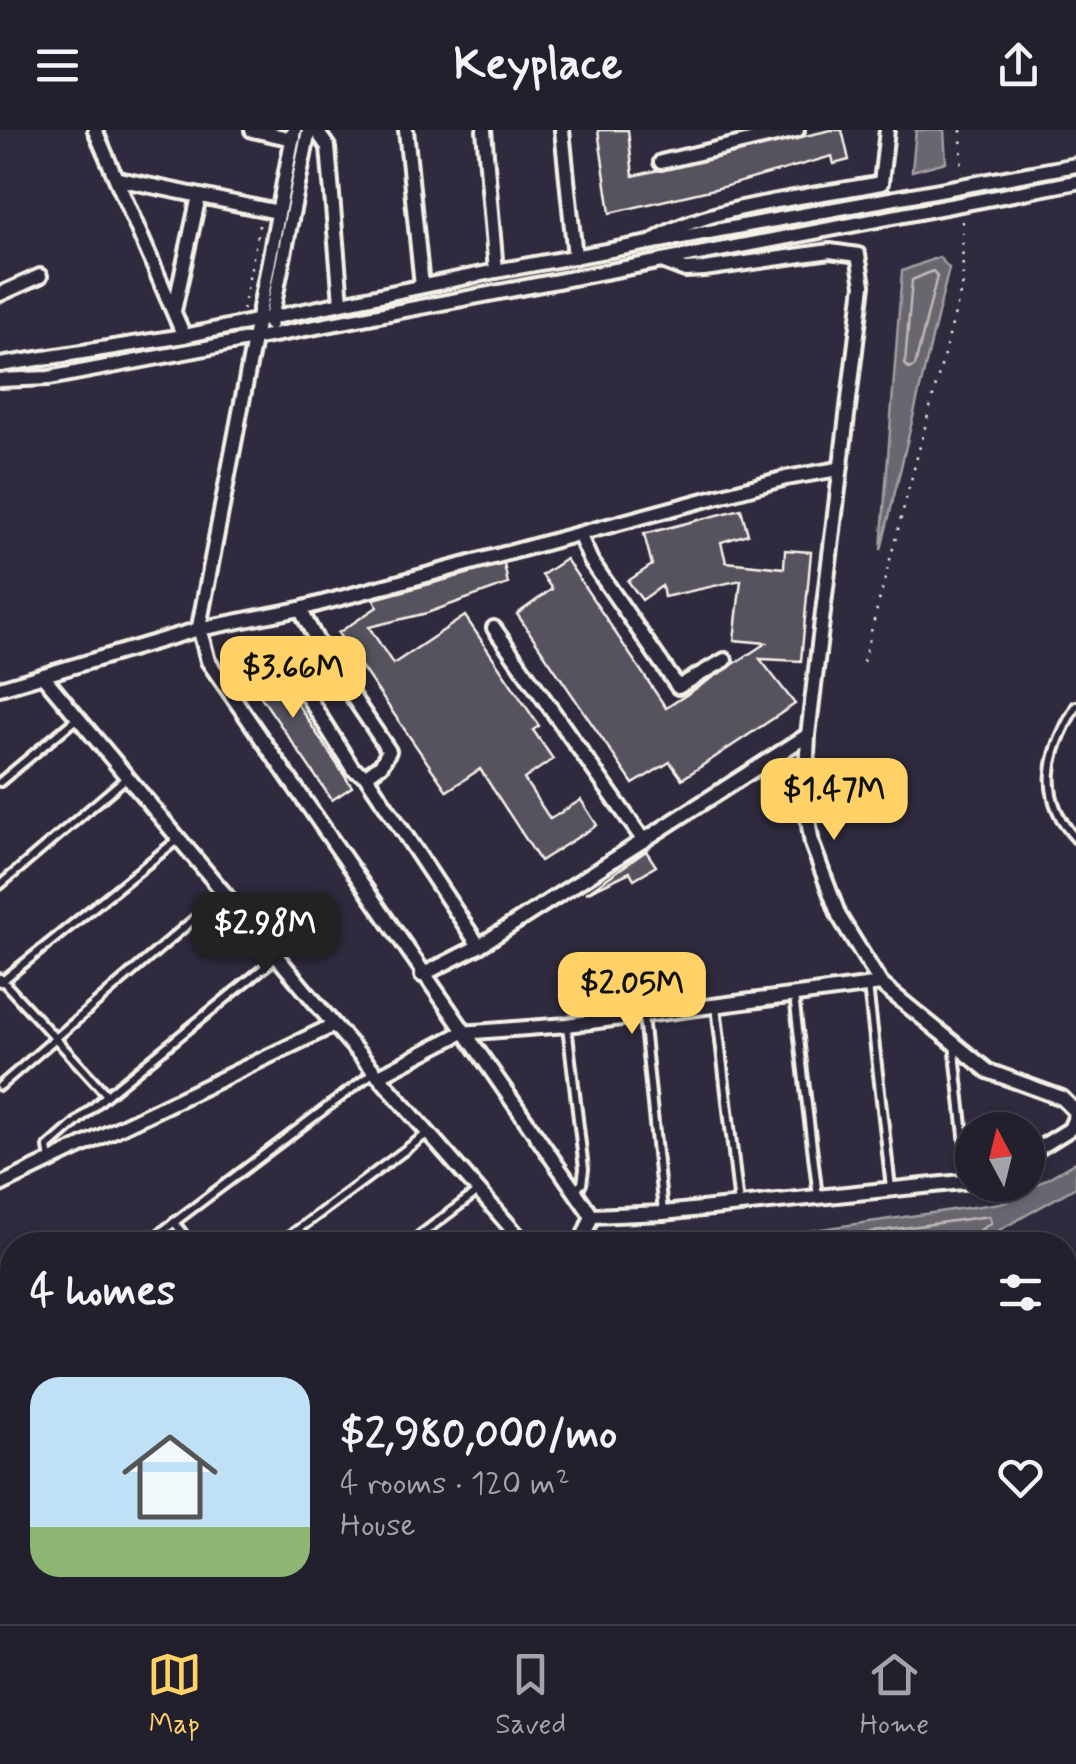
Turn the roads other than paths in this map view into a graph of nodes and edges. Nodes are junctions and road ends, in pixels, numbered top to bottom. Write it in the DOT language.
graph roads {
  1 [pos="95,130"];
  2 [pos="252,130"];
  3 [pos="313,130"];
  4 [pos="406,130"];
  5 [pos="484,130"];
  6 [pos="562,130"];
  7 [pos="797,130"];
  8 [pos="886,130"];
  9 [pos="294,134"];
  10 [pos="661,162"];
  11 [pos="1076,165"];
  12 [pos="118,179"];
  13 [pos="1076,182"];
  14 [pos="199,196"];
  15 [pos="278,212"];
  16 [pos="650,244"];
  17 [pos="575,257"];
  18 [pos="664,262"];
  19 [pos="496,271"];
  20 [pos="40,276"];
  21 [pos="422,286"];
  22 [pos="0,294"];
  23 [pos="341,302"];
  24 [pos="174,312"];
  25 [pos="271,318"];
  26 [pos="255,322"];
  27 [pos="184,336"];
  28 [pos="266,336"];
  29 [pos="251,339"];
  30 [pos="252,354"];
  31 [pos="0,364"];
  32 [pos="0,380"];
  33 [pos="838,468"];
  34 [pos="580,534"];
  35 [pos="300,609"];
  36 [pos="494,628"];
  37 [pos="199,629"];
  38 [pos="284,659"];
  39 [pos="725,660"];
  40 [pos="332,668"];
  41 [pos="44,677"];
  42 [pos="302,687"];
  43 [pos="0,688"];
  44 [pos="1076,706"];
  45 [pos="76,719"];
  46 [pos="808,735"];
  47 [pos="366,776"];
  48 [pos="126,778"];
  49 [pos="0,782"];
  50 [pos="1076,839"];
  51 [pos="178,840"];
  52 [pos="644,841"];
  53 [pos="0,885"];
  54 [pos="223,894"];
  55 [pos="479,946"];
  56 [pos="277,958"];
  57 [pos="422,975"];
  58 [pos="1,981"];
  59 [pos="874,984"];
  60 [pos="794,995"];
  61 [pos="716,1005"];
  62 [pos="642,1014"];
  63 [pos="567,1024"];
  64 [pos="334,1025"];
  65 [pos="462,1033"];
  66 [pos="53,1039"];
  67 [pos="954,1043"];
  68 [pos="377,1074"];
  69 [pos="0,1086"];
  70 [pos="107,1095"];
  71 [pos="962,1112"];
  72 [pos="1076,1114"];
  73 [pos="428,1133"];
  74 [pos="1045,1145"];
  75 [pos="50,1160"];
  76 [pos="955,1183"];
  77 [pos="0,1186"];
  78 [pos="574,1188"];
  79 [pos="892,1189"];
  80 [pos="478,1191"];
  81 [pos="818,1197"];
  82 [pos="740,1205"];
  83 [pos="663,1213"];
  84 [pos="592,1216"];
  85 [pos="174,1222"];
  86 [pos="161,1232"];
  87 [pos="182,1232"];
  88 [pos="294,1232"];
  89 [pos="423,1232"];
  90 [pos="514,1232"];
  91 [pos="585,1232"];
  1 -- 12 [label="street"];
  2 -- 9 [label="street"];
  3 -- 23 [label="street"];
  3 -- 25 [label="street"];
  4 -- 21 [label="street"];
  5 -- 19 [label="street"];
  6 -- 17 [label="street"];
  7 -- 10 [label="street"];
  8 -- 16 [label="street"];
  9 -- 15 [label="street"];
  11 -- 16 [label="street"];
  12 -- 14 [label="street"];
  12 -- 24 [label="street"];
  13 -- 18 [label="street"];
  14 -- 15 [label="street"];
  14 -- 24 [label="street"];
  15 -- 26 [label="street"];
  16 -- 17 [label="street"];
  17 -- 19 [label="street"];
  18 -- 28 [label="street"];
  18 -- 33 [label="street"];
  19 -- 21 [label="street"];
  20 -- 22 [label="street"];
  21 -- 23 [label="street"];
  23 -- 25 [label="street"];
  24 -- 27 [label="street"];
  25 -- 26 [label="street"];
  25 -- 28 [label="street"];
  26 -- 27 [label="street"];
  26 -- 29 [label="street"];
  27 -- 31 [label="street"];
  28 -- 29 [label="street"];
  28 -- 30 [label="street"];
  29 -- 30 [label="street"];
  29 -- 32 [label="street"];
  30 -- 37 [label="street"];
  33 -- 34 [label="street"];
  33 -- 46 [label="street"];
  34 -- 35 [label="street"];
  34 -- 39 [label="street"];
  35 -- 37 [label="street"];
  35 -- 40 [label="street"];
  36 -- 52 [label="street"];
  37 -- 41 [label="street"];
  37 -- 57 [label="street"];
  38 -- 42 [label="street"];
  40 -- 42 [label="street"];
  40 -- 47 [label="street"];
  41 -- 43 [label="street"];
  41 -- 45 [label="street"];
  42 -- 47 [label="street"];
  44 -- 50 [label="lane"];
  45 -- 48 [label="street"];
  45 -- 49 [label="lane"];
  46 -- 52 [label="street"];
  46 -- 59 [label="street"];
  47 -- 55 [label="street"];
  48 -- 51 [label="street"];
  48 -- 53 [label="lane"];
  51 -- 54 [label="street"];
  51 -- 58 [label="lane"];
  52 -- 55 [label="street"];
  54 -- 56 [label="street"];
  54 -- 66 [label="lane"];
  55 -- 57 [label="street"];
  56 -- 64 [label="street"];
  56 -- 70 [label="lane"];
  57 -- 65 [label="street"];
  58 -- 66 [label="lane"];
  59 -- 60 [label="street"];
  59 -- 67 [label="street"];
  59 -- 79 [label="lane"];
  60 -- 61 [label="street"];
  60 -- 81 [label="lane"];
  61 -- 62 [label="street"];
  61 -- 82 [label="lane"];
  62 -- 63 [label="street"];
  62 -- 83 [label="lane"];
  63 -- 65 [label="street"];
  63 -- 78 [label="lane"];
  64 -- 68 [label="street"];
  64 -- 75 [label="street"];
  65 -- 68 [label="street"];
  65 -- 78 [label="street"];
  66 -- 69 [label="lane"];
  66 -- 70 [label="lane"];
  67 -- 71 [label="lane"];
  67 -- 72 [label="street"];
  68 -- 73 [label="street"];
  68 -- 85 [label="lane"];
  70 -- 75 [label="lane"];
  72 -- 74 [label="street"];
  73 -- 80 [label="street"];
  73 -- 88 [label="lane"];
  75 -- 77 [label="street"];
  76 -- 79 [label="street"];
  78 -- 84 [label="street"];
  79 -- 81 [label="street"];
  80 -- 89 [label="lane"];
  80 -- 90 [label="street"];
  81 -- 82 [label="street"];
  82 -- 83 [label="street"];
  83 -- 84 [label="street"];
  84 -- 91 [label="street"];
  85 -- 86 [label="lane"];
  85 -- 87 [label="lane"];
}
